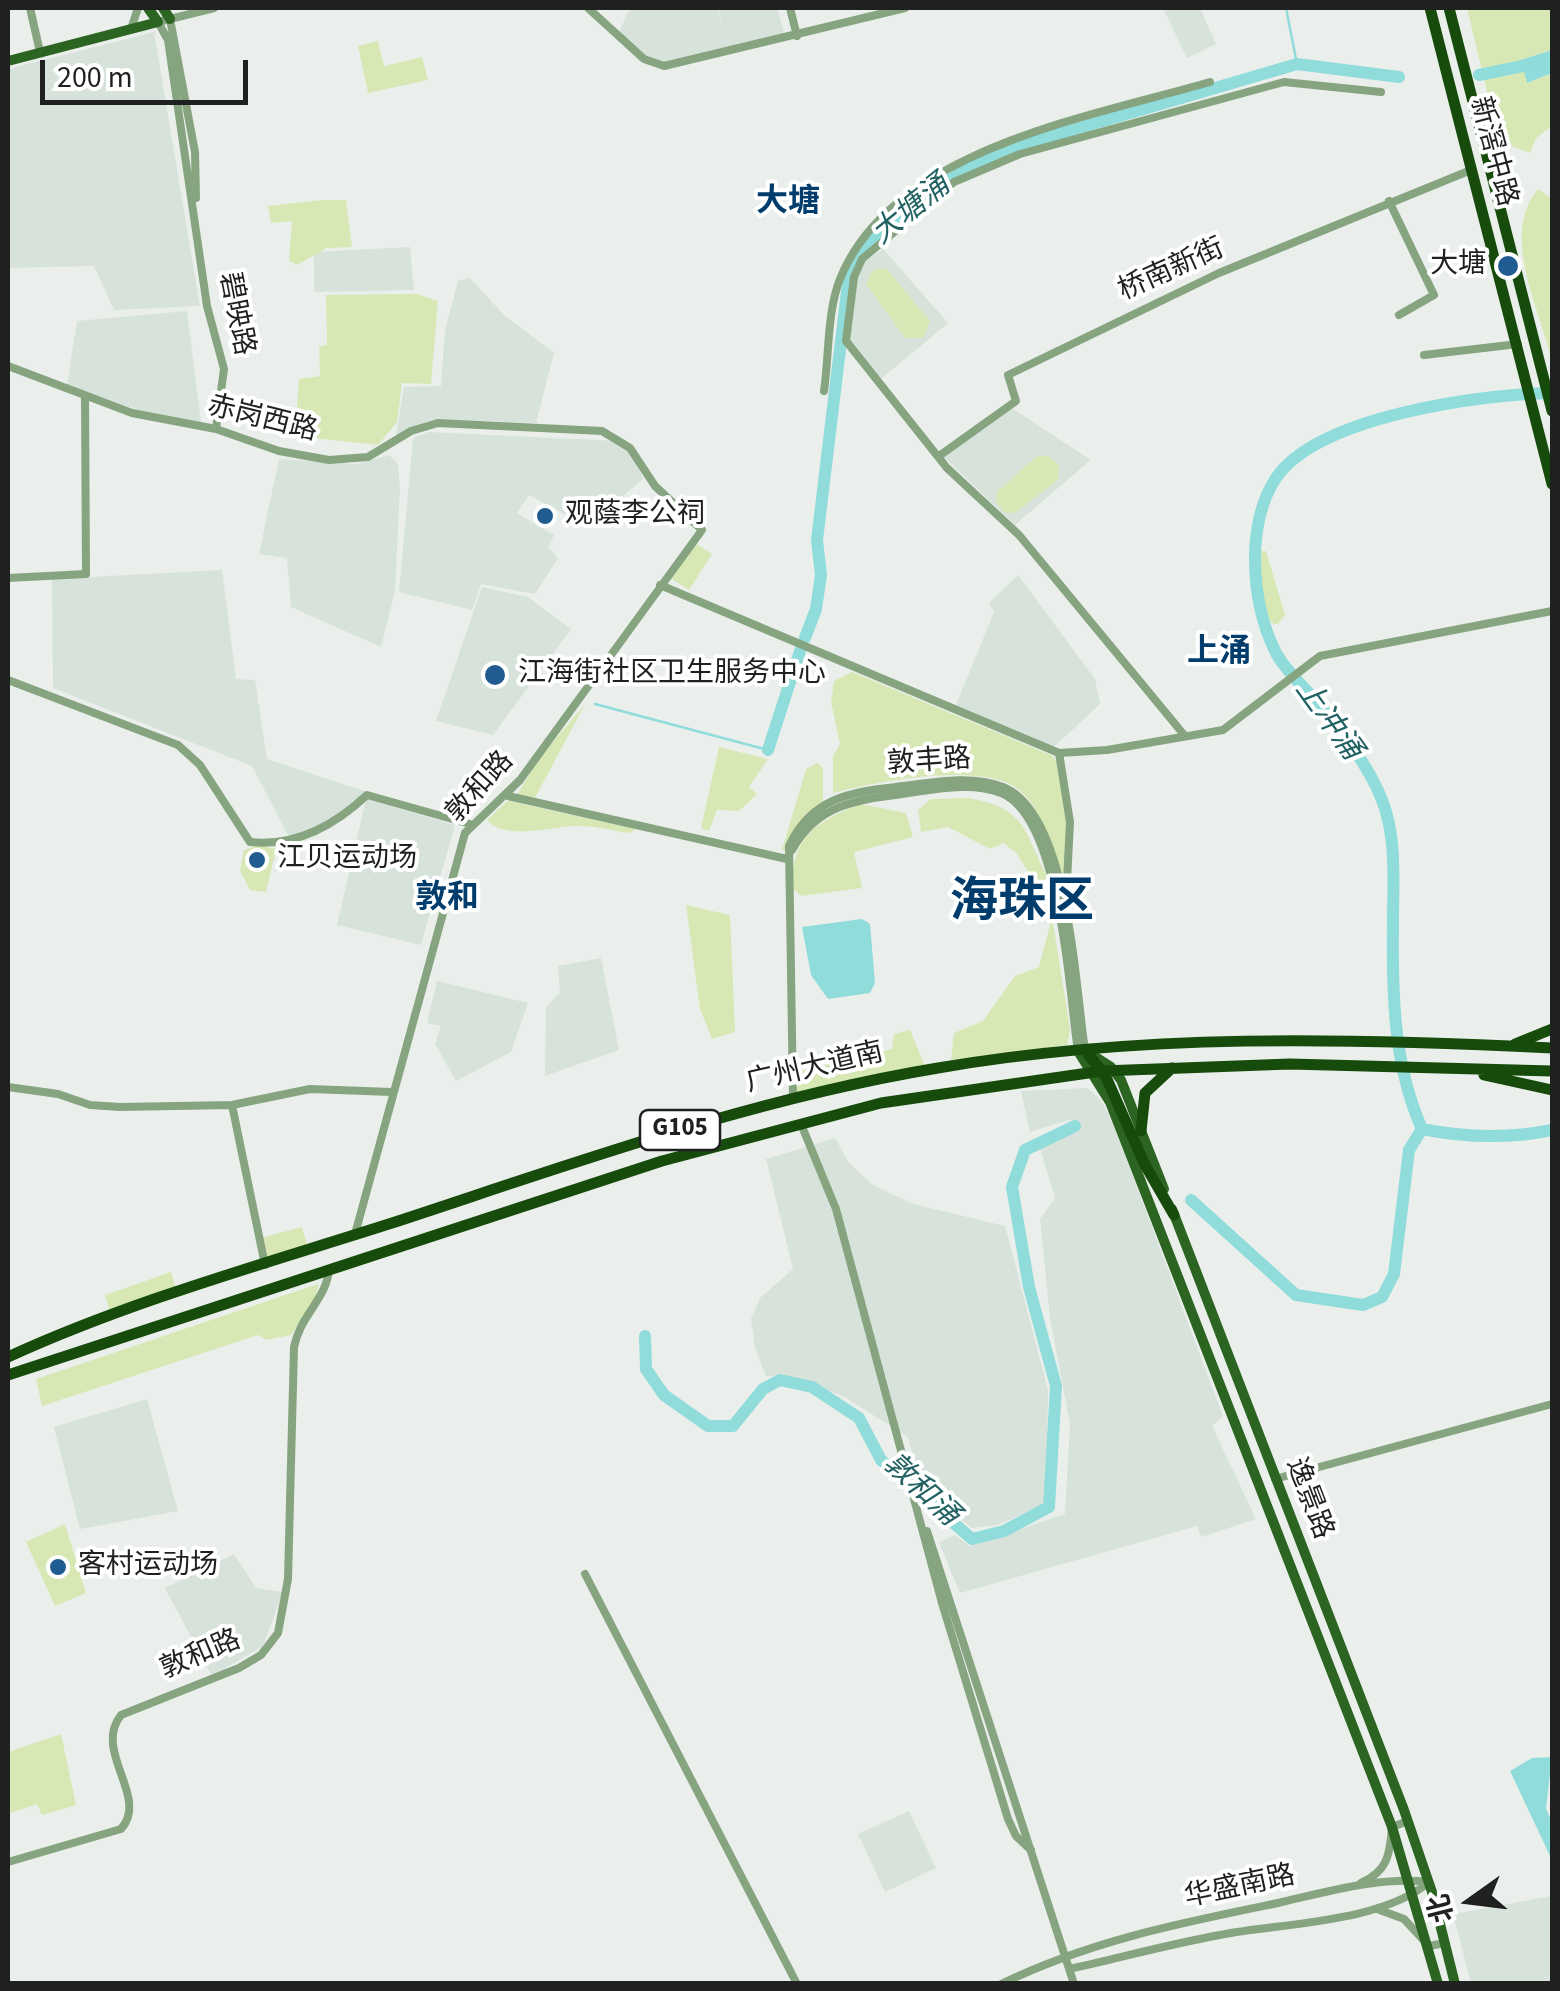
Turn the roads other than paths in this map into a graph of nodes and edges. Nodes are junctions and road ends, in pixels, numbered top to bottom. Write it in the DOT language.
graph roads {
  1 [pos="30,8"];
  2 [pos="138,8"];
  3 [pos="148,8"];
  4 [pos="164,8"];
  5 [pos="214,8"];
  6 [pos="588,8"];
  7 [pos="790,8"];
  8 [pos="905,8"];
  9 [pos="1430,8"];
  10 [pos="1450,8"];
  11 [pos="164,20"];
  12 [pos="131,29"];
  13 [pos="797,36"];
  14 [pos="40,52"];
  15 [pos="8,60"];
  16 [pos="1210,82"];
  17 [pos="1380,92"];
  18 [pos="1471,170"];
  19 [pos="1390,202"];
  20 [pos="1399,315"];
  21 [pos="1518,344"];
  22 [pos="1424,355"];
  23 [pos="8,366"];
  24 [pos="824,392"];
  25 [pos="85,396"];
  26 [pos="1552,410"];
  27 [pos="216,429"];
  28 [pos="939,456"];
  29 [pos="1552,484"];
  30 [pos="702,530"];
  31 [pos="8,578"];
  32 [pos="660,584"];
  33 [pos="1552,610"];
  34 [pos="8,680"];
  35 [pos="1185,736"];
  36 [pos="1059,753"];
  37 [pos="508,796"];
  38 [pos="470,824"];
  39 [pos="787,859"];
  40 [pos="1066,920"];
  41 [pos="1552,1029"];
  42 [pos="1510,1046"];
  43 [pos="1552,1048"];
  44 [pos="1114,1049"];
  45 [pos="1082,1052"];
  46 [pos="1013,1056"];
  47 [pos="1101,1067"];
  48 [pos="1172,1068"];
  49 [pos="1455,1069"];
  50 [pos="1552,1071"];
  51 [pos="1056,1075"];
  52 [pos="1016,1081"];
  53 [pos="8,1087"];
  54 [pos="1552,1090"];
  55 [pos="392,1092"];
  56 [pos="793,1098"];
  57 [pos="232,1105"];
  58 [pos="800,1121"];
  59 [pos="1136,1134"];
  60 [pos="1174,1215"];
  61 [pos="354,1235"];
  62 [pos="265,1265"];
  63 [pos="329,1270"];
  64 [pos="8,1357"];
  65 [pos="9,1376"];
  66 [pos="1552,1404"];
  67 [pos="1276,1479"];
  68 [pos="1280,1491"];
  69 [pos="1266,1496"];
  70 [pos="586,1574"];
  71 [pos="1408,1821"];
  72 [pos="1392,1827"];
  73 [pos="8,1862"];
  74 [pos="1411,1880"];
  75 [pos="1428,1882"];
  76 [pos="1352,1887"];
  77 [pos="1415,1894"];
  78 [pos="1372,1908"];
  79 [pos="1446,1943"];
  80 [pos="1429,1946"];
  81 [pos="1064,1954"];
  82 [pos="1069,1969"];
  83 [pos="797,1984"];
  84 [pos="1001,1984"];
  85 [pos="1074,1984"];
  86 [pos="1438,1984"];
  87 [pos="1456,1984"];
  1 -- 14 [label="street"];
  2 -- 12 [label="street"];
  3 -- 11 [label="main road, 碧映路"];
  4 -- 11 [label="main road, 碧映路"];
  5 -- 11 [label="street"];
  6 -- 13 [label="street"];
  7 -- 13 [label="street"];
  8 -- 13 [label="street"];
  9 -- 18 [label="highway, 新滘中路"];
  10 -- 26 [label="highway, 新滘中路"];
  11 -- 12 [label="main road"];
  11 -- 27 [label="street, 碧映路"];
  12 -- 14 [label="main road"];
  14 -- 15 [label="main road"];
  16 -- 24 [label="street"];
  17 -- 28 [label="street"];
  18 -- 19 [label="street, 桥南新街"];
  18 -- 21 [label="highway, 新滘中路"];
  19 -- 20 [label="street"];
  19 -- 28 [label="street, 桥南新街"];
  21 -- 22 [label="street"];
  21 -- 29 [label="highway, 新滘中路"];
  23 -- 25 [label="street, 赤岗西路"];
  25 -- 27 [label="street, 赤岗西路"];
  25 -- 31 [label="street"];
  27 -- 30 [label="street, 赤岗西路"];
  28 -- 35 [label="street"];
  30 -- 32 [label="street, 敦和路"];
  32 -- 36 [label="street"];
  32 -- 37 [label="street, 敦和路"];
  33 -- 35 [label="street"];
  34 -- 38 [label="street"];
  35 -- 36 [label="street"];
  36 -- 40 [label="street"];
  37 -- 38 [label="street, 敦和路"];
  37 -- 39 [label="street"];
  38 -- 55 [label="street, 敦和路"];
  39 -- 40 [label="street, 敦丰路"];
  39 -- 45 [label="street, 敦丰路"];
  39 -- 56 [label="street, 敦丰路"];
  40 -- 45 [label="street, 敦丰路"];
  41 -- 42 [label="highway"];
  42 -- 43 [label="highway, 广州大道南 / G105"];
  42 -- 44 [label="highway, 广州大道南 / G105"];
  44 -- 45 [label="highway, 广州大道南 / G105"];
  44 -- 47 [label="highway"];
  45 -- 46 [label="highway, 广州大道南 / G105"];
  45 -- 47 [label="highway"];
  45 -- 51 [label="highway"];
  46 -- 52 [label="highway"];
  46 -- 56 [label="highway, 广州大道南 / G105"];
  47 -- 48 [label="highway, 广州大道南 / G105"];
  47 -- 51 [label="highway, 广州大道南 / G105"];
  47 -- 59 [label="highway"];
  47 -- 69 [label="main road, 逸景路"];
  48 -- 49 [label="highway, 广州大道南 / G105"];
  48 -- 59 [label="highway"];
  49 -- 50 [label="highway, 广州大道南 / G105"];
  49 -- 54 [label="highway"];
  51 -- 52 [label="highway, 广州大道南 / G105"];
  52 -- 58 [label="highway, 广州大道南 / G105"];
  53 -- 57 [label="street"];
  55 -- 57 [label="street"];
  55 -- 61 [label="street, 敦和路"];
  56 -- 61 [label="highway, 广州大道南 / G105"];
  57 -- 62 [label="street"];
  58 -- 63 [label="highway, 广州大道南 / G105"];
  58 -- 81 [label="street"];
  59 -- 60 [label="highway"];
  59 -- 60 [label="main road, 逸景路"];
  60 -- 67 [label="main road, 逸景路"];
  61 -- 62 [label="highway, 广州大道南 / G105"];
  62 -- 64 [label="highway, 广州大道南 / G105"];
  63 -- 65 [label="highway, 广州大道南 / G105"];
  63 -- 73 [label="street, 敦和路"];
  66 -- 67 [label="street"];
  67 -- 68 [label="main road, 逸景路"];
  68 -- 69 [label="street"];
  68 -- 71 [label="main road, 逸景路"];
  69 -- 72 [label="main road, 逸景路"];
  70 -- 83 [label="street"];
  71 -- 72 [label="street"];
  71 -- 75 [label="main road, 逸景路"];
  72 -- 74 [label="main road, 逸景路"];
  72 -- 76 [label="street"];
  74 -- 75 [label="street, 华盛南路"];
  74 -- 76 [label="street, 华盛南路"];
  74 -- 77 [label="main road, 逸景路"];
  75 -- 77 [label="street"];
  75 -- 79 [label="main road, 逸景路"];
  76 -- 81 [label="street, 华盛南路"];
  77 -- 78 [label="street"];
  77 -- 80 [label="main road, 逸景路"];
  78 -- 80 [label="street"];
  78 -- 82 [label="street"];
  79 -- 80 [label="street"];
  79 -- 87 [label="main road, 逸景路"];
  80 -- 86 [label="main road, 逸景路"];
  81 -- 82 [label="street"];
  81 -- 84 [label="street, 华盛南路"];
  82 -- 85 [label="street"];
}
